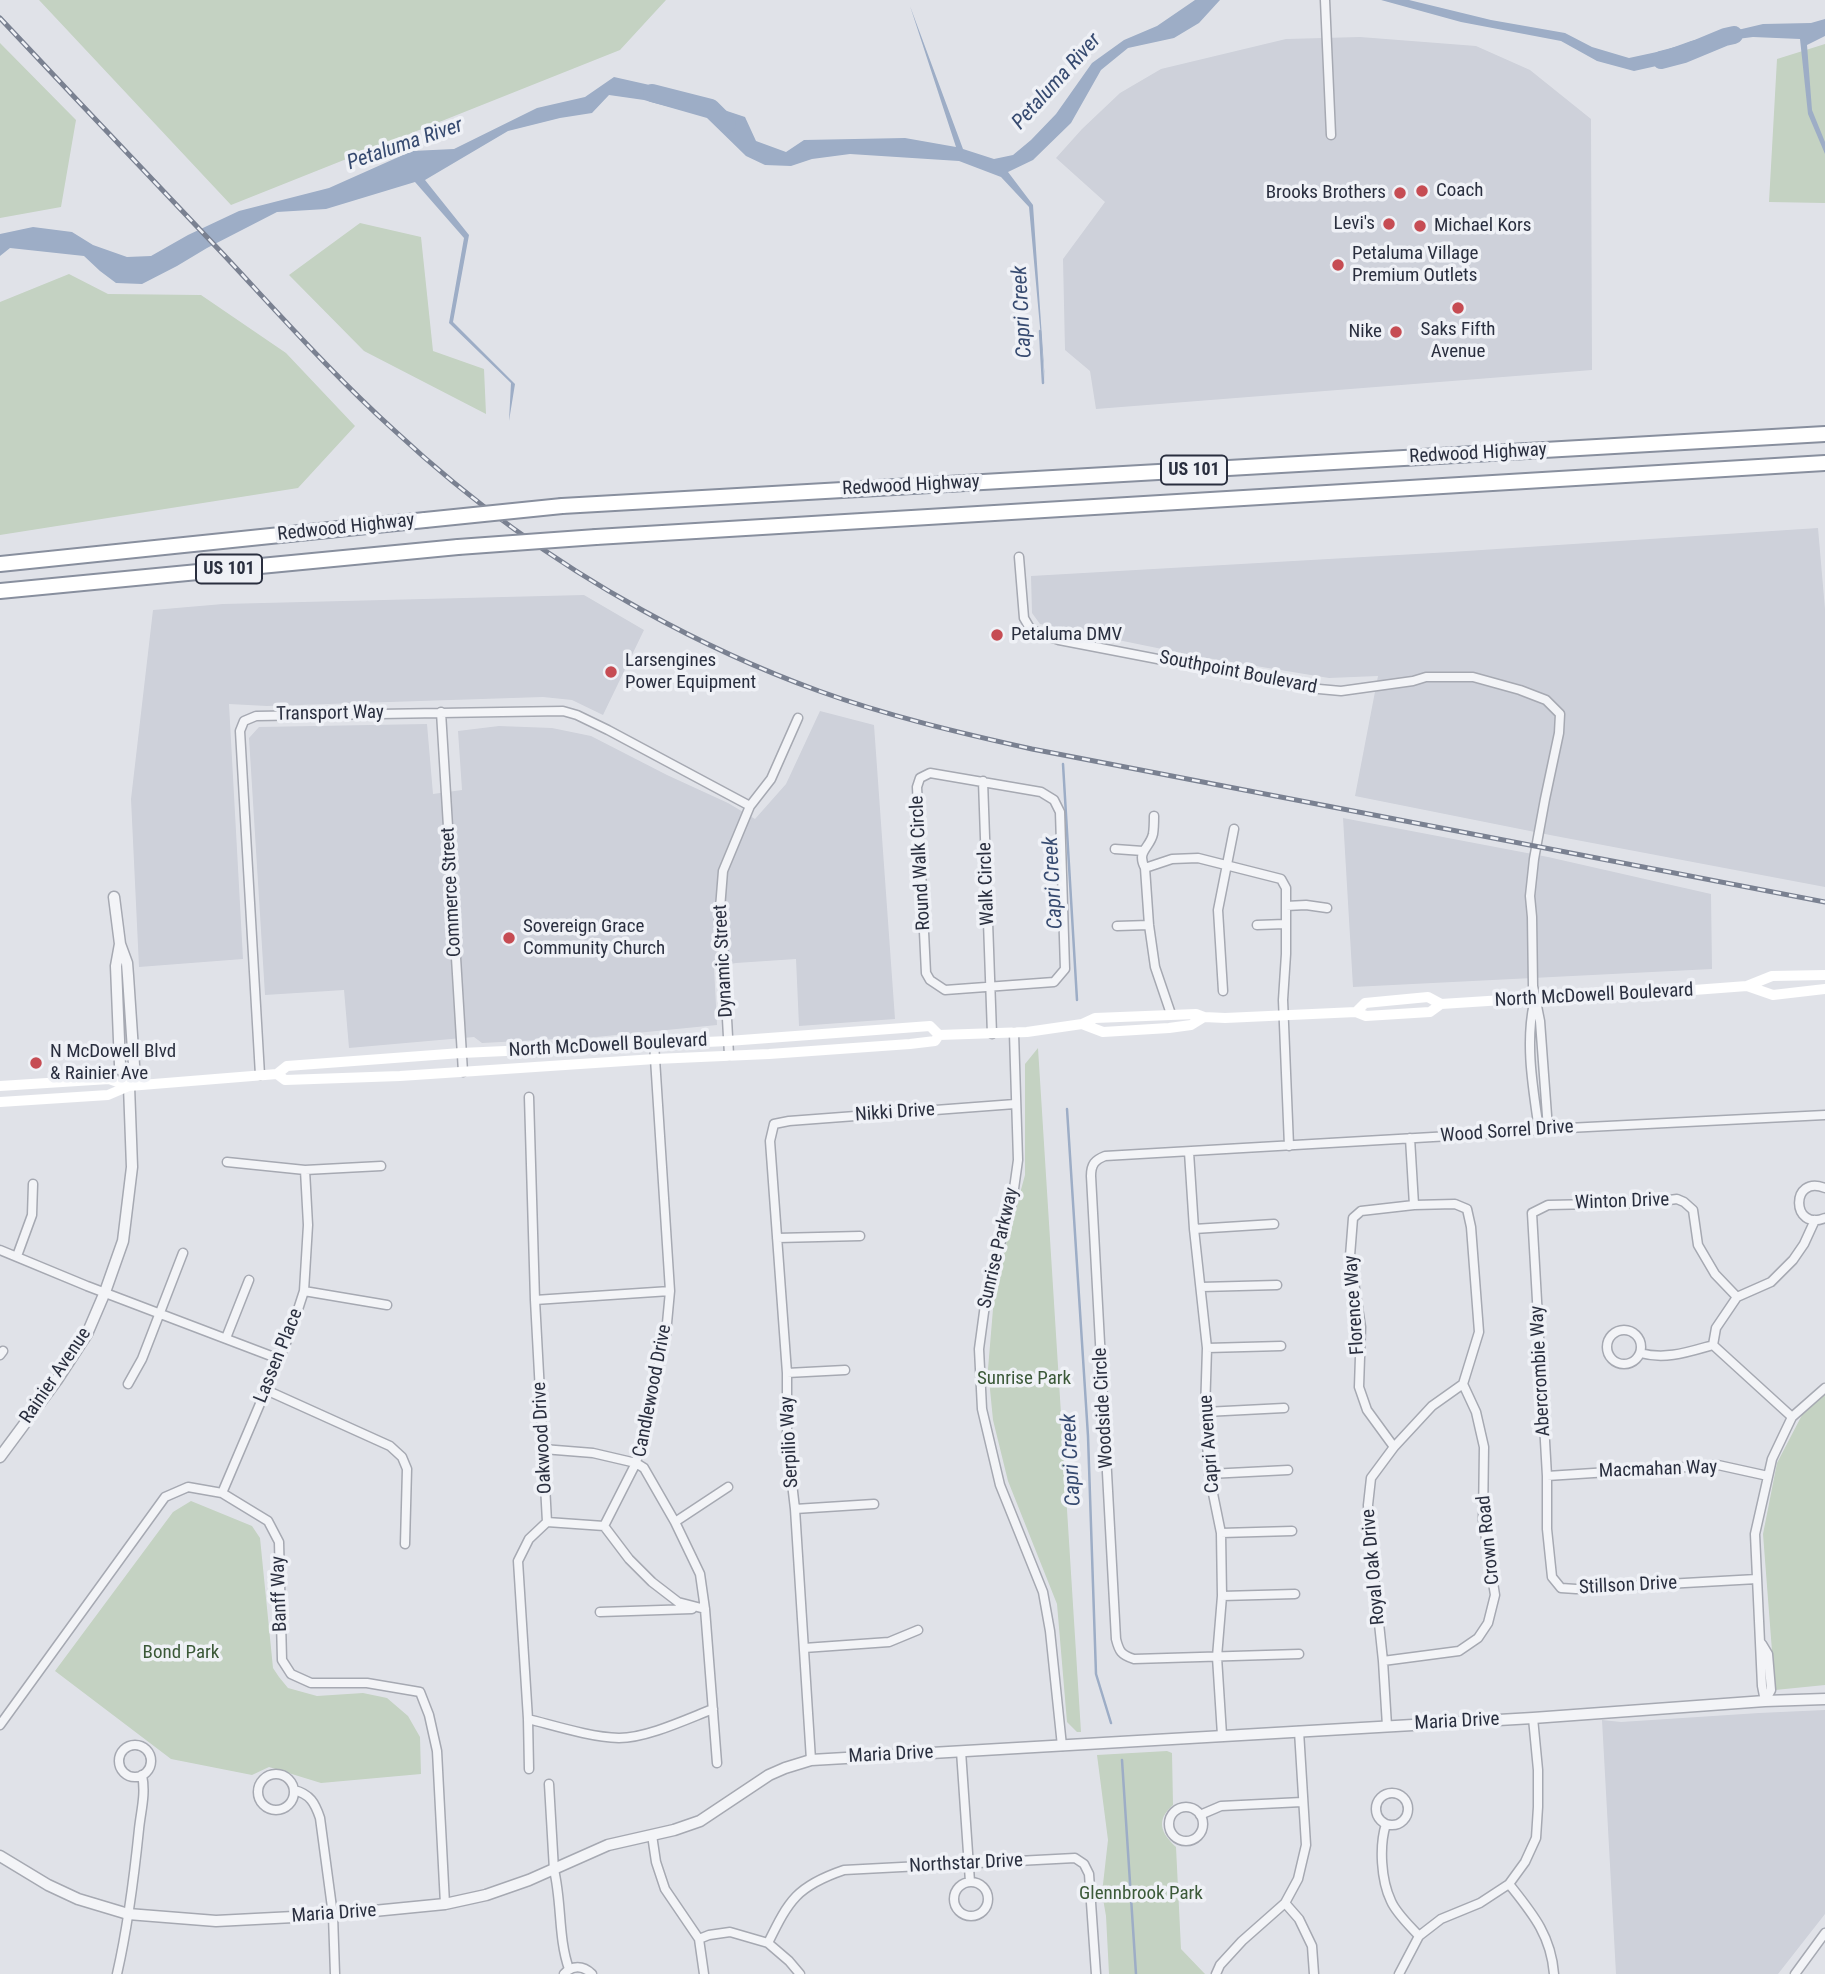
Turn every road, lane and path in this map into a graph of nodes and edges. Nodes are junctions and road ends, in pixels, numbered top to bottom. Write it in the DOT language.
graph roads {
  1 [pos="1325,0"];
  2 [pos="1331,135"];
  3 [pos="1825,434"];
  4 [pos="1825,463"];
  5 [pos="1019,557"];
  6 [pos="0,564"];
  7 [pos="0,591"];
  8 [pos="441,712"];
  9 [pos="798,718"];
  10 [pos="983,781"];
  11 [pos="750,806"];
  12 [pos="1154,816"];
  13 [pos="1234,830"];
  14 [pos="1115,849"];
  15 [pos="1143,851"];
  16 [pos="1228,866"];
  17 [pos="1145,868"];
  18 [pos="114,897"];
  19 [pos="1286,906"];
  20 [pos="1327,908"];
  21 [pos="1285,924"];
  22 [pos="1149,925"];
  23 [pos="1257,925"];
  24 [pos="1117,926"];
  25 [pos="1825,975"];
  26 [pos="1746,986"];
  27 [pos="990,987"];
  28 [pos="1825,989"];
  29 [pos="1223,991"];
  30 [pos="1534,1000"];
  31 [pos="1171,1014"];
  32 [pos="1283,1016"];
  33 [pos="1204,1017"];
  34 [pos="1082,1024"];
  35 [pos="1014,1033"];
  36 [pos="992,1034"];
  37 [pos="939,1035"];
  38 [pos="728,1041"];
  39 [pos="654,1043"];
  40 [pos="461,1053"];
  41 [pos="729,1055"];
  42 [pos="655,1059"];
  43 [pos="463,1072"];
  44 [pos="277,1074"];
  45 [pos="260,1075"];
  46 [pos="0,1086"];
  47 [pos="129,1086"];
  48 [pos="529,1097"];
  49 [pos="0,1102"];
  50 [pos="1015,1104"];
  51 [pos="1825,1115"];
  52 [pos="774,1124"];
  53 [pos="1543,1129"];
  54 [pos="1410,1138"];
  55 [pos="1289,1146"];
  56 [pos="1189,1152"];
  57 [pos="227,1163"];
  58 [pos="381,1166"];
  59 [pos="305,1170"];
  60 [pos="33,1184"];
  61 [pos="1825,1188"];
  62 [pos="1413,1205"];
  63 [pos="1532,1213"];
  64 [pos="1825,1218"];
  65 [pos="1815,1220"];
  66 [pos="1274,1224"];
  67 [pos="1194,1229"];
  68 [pos="860,1236"];
  69 [pos="777,1238"];
  70 [pos="0,1250"];
  71 [pos="183,1253"];
  72 [pos="17,1256"];
  73 [pos="249,1280"];
  74 [pos="1277,1285"];
  75 [pos="1201,1287"];
  76 [pos="304,1291"];
  77 [pos="670,1291"];
  78 [pos="105,1292"];
  79 [pos="1737,1297"];
  80 [pos="535,1300"];
  81 [pos="387,1305"];
  82 [pos="161,1314"];
  83 [pos="226,1339"];
  84 [pos="1713,1345"];
  85 [pos="1280,1346"];
  86 [pos="1207,1348"];
  87 [pos="1640,1353"];
  88 [pos="279,1359"];
  89 [pos="845,1370"];
  90 [pos="787,1373"];
  91 [pos="128,1384"];
  92 [pos="1463,1384"];
  93 [pos="1825,1388"];
  94 [pos="266,1390"];
  95 [pos="1284,1408"];
  96 [pos="1205,1412"];
  97 [pos="1791,1416"];
  98 [pos="1394,1447"];
  99 [pos="2,1450"];
  100 [pos="543,1450"];
  101 [pos="636,1463"];
  102 [pos="1288,1470"];
  103 [pos="1209,1474"];
  104 [pos="1547,1476"];
  105 [pos="1768,1476"];
  106 [pos="728,1487"];
  107 [pos="222,1493"];
  108 [pos="874,1504"];
  109 [pos="795,1509"];
  110 [pos="547,1522"];
  111 [pos="675,1522"];
  112 [pos="604,1526"];
  113 [pos="1547,1529"];
  114 [pos="1292,1531"];
  115 [pos="1221,1533"];
  116 [pos="405,1544"];
  117 [pos="1757,1579"];
  118 [pos="1295,1594"];
  119 [pos="1222,1596"];
  120 [pos="705,1609"];
  121 [pos="600,1612"];
  122 [pos="918,1630"];
  123 [pos="804,1648"];
  124 [pos="1298,1654"];
  125 [pos="1217,1657"];
  126 [pos="1383,1661"];
  127 [pos="1825,1699"];
  128 [pos="1765,1702"];
  129 [pos="713,1709"];
  130 [pos="1533,1718"];
  131 [pos="528,1719"];
  132 [pos="0,1725"];
  133 [pos="1387,1726"];
  134 [pos="1299,1731"];
  135 [pos="1222,1735"];
  136 [pos="1062,1746"];
  137 [pos="961,1751"];
  138 [pos="811,1760"];
  139 [pos="717,1763"];
  140 [pos="529,1769"];
  141 [pos="142,1775"];
  142 [pos="549,1784"];
  143 [pos="294,1790"];
  144 [pos="1302,1802"];
  145 [pos="1200,1815"];
  146 [pos="1386,1824"];
  147 [pos="652,1835"];
  148 [pos="0,1856"];
  149 [pos="969,1864"];
  150 [pos="554,1870"];
  151 [pos="970,1882"];
  152 [pos="1509,1884"];
  153 [pos="1285,1903"];
  154 [pos="445,1904"];
  155 [pos="128,1914"];
  156 [pos="333,1915"];
  157 [pos="1419,1936"];
  158 [pos="1824,1938"];
  159 [pos="699,1939"];
  160 [pos="768,1943"];
  161 [pos="566,1972"];
  162 [pos="117,1974"];
  163 [pos="335,1974"];
  164 [pos="592,1974"];
  165 [pos="704,1974"];
  166 [pos="800,1974"];
  167 [pos="1096,1974"];
  168 [pos="1216,1974"];
  169 [pos="1314,1974"];
  170 [pos="1398,1974"];
  171 [pos="1554,1974"];
  172 [pos="1795,1974"];
  1 -- 2 [label="street"];
  3 -- 6 [label="highway, Redwood Highway / US 101, bridge"];
  4 -- 7 [label="highway, Redwood Highway / US 101, bridge"];
  5 -- 30 [label="street, Southpoint Boulevard"];
  8 -- 11 [label="street, Transport Way"];
  8 -- 40 [label="street, Commerce Street"];
  8 -- 45 [label="street, Transport Way"];
  9 -- 11 [label="street, Dynamic Street"];
  10 -- 27 [label="street, Walk Circle"];
  10 -- 27 [label="street, Round Walk Circle"];
  10 -- 27 [label="street, Round Walk Circle"];
  11 -- 38 [label="street, Dynamic Street"];
  12 -- 15 [label="street"];
  13 -- 16 [label="street"];
  14 -- 15 [label="street"];
  15 -- 17 [label="street"];
  16 -- 17 [label="street"];
  16 -- 19 [label="street"];
  16 -- 29 [label="street"];
  17 -- 22 [label="street"];
  18 -- 47 [label="street, Rainier Avenue"];
  19 -- 20 [label="street"];
  19 -- 21 [label="street"];
  21 -- 23 [label="street"];
  21 -- 32 [label="street"];
  22 -- 24 [label="street"];
  22 -- 31 [label="street"];
  25 -- 26 [label="main road, North McDowell Boulevard"];
  26 -- 28 [label="main road, North McDowell Boulevard"];
  26 -- 30 [label="main road, North McDowell Boulevard"];
  27 -- 36 [label="street"];
  30 -- 32 [label="main road, North McDowell Boulevard"];
  30 -- 53 [label="street, Southpoint Boulevard"];
  31 -- 33 [label="main road, North McDowell Boulevard"];
  31 -- 34 [label="main road, North McDowell Boulevard"];
  32 -- 33 [label="main road, North McDowell Boulevard"];
  32 -- 55 [label="street"];
  33 -- 34 [label="main road, North McDowell Boulevard"];
  34 -- 35 [label="main road, North McDowell Boulevard"];
  35 -- 36 [label="main road, North McDowell Boulevard"];
  35 -- 50 [label="street, Sunrise Parkway"];
  36 -- 37 [label="main road, North McDowell Boulevard"];
  37 -- 38 [label="main road, North McDowell Boulevard"];
  37 -- 41 [label="main road, North McDowell Boulevard"];
  38 -- 39 [label="main road, North McDowell Boulevard"];
  38 -- 41 [label="street, Dynamic Street"];
  39 -- 40 [label="main road, North McDowell Boulevard"];
  39 -- 42 [label="street, Candlewood Drive"];
  40 -- 43 [label="street, Commerce Street"];
  40 -- 44 [label="main road, North McDowell Boulevard"];
  41 -- 42 [label="main road, North McDowell Boulevard"];
  42 -- 43 [label="main road, North McDowell Boulevard"];
  42 -- 77 [label="street, Candlewood Drive"];
  43 -- 44 [label="main road, North McDowell Boulevard"];
  44 -- 45 [label="main road, North McDowell Boulevard"];
  45 -- 47 [label="main road, North McDowell Boulevard"];
  46 -- 47 [label="main road, North McDowell Boulevard"];
  47 -- 49 [label="main road, North McDowell Boulevard"];
  47 -- 78 [label="street, Rainier Avenue"];
  48 -- 80 [label="street, Oakwood Drive"];
  50 -- 52 [label="street, Nikki Drive"];
  50 -- 136 [label="street, Sunrise Parkway"];
  51 -- 53 [label="street, Wood Sorrel Drive"];
  52 -- 69 [label="street, Serpilio Way"];
  53 -- 54 [label="street, Wood Sorrel Drive"];
  54 -- 55 [label="street, Wood Sorrel Drive"];
  54 -- 62 [label="street"];
  55 -- 56 [label="street, Wood Sorrel Drive"];
  56 -- 67 [label="street, Capri Avenue"];
  56 -- 125 [label="street, Woodside Circle"];
  57 -- 59 [label="street"];
  58 -- 59 [label="street"];
  59 -- 76 [label="street, Lassen Place"];
  60 -- 72 [label="street"];
  61 -- 65 [label="street"];
  62 -- 92 [label="street"];
  62 -- 98 [label="street, Florence Way"];
  63 -- 79 [label="street, Winton Drive"];
  63 -- 104 [label="street, Abercrombie Way"];
  64 -- 65 [label="street"];
  65 -- 79 [label="street"];
  66 -- 67 [label="street"];
  67 -- 75 [label="street, Capri Avenue"];
  68 -- 69 [label="street"];
  69 -- 90 [label="street, Serpilio Way"];
  70 -- 72 [label="street"];
  71 -- 82 [label="street"];
  72 -- 78 [label="street"];
  73 -- 83 [label="street"];
  74 -- 75 [label="street"];
  75 -- 86 [label="street, Capri Avenue"];
  76 -- 81 [label="street"];
  76 -- 88 [label="street, Lassen Place"];
  77 -- 80 [label="street"];
  77 -- 101 [label="street, Candlewood Drive"];
  78 -- 82 [label="street"];
  78 -- 99 [label="street, Rainier Avenue"];
  79 -- 84 [label="street"];
  80 -- 100 [label="street, Oakwood Drive"];
  82 -- 83 [label="street"];
  82 -- 91 [label="street"];
  83 -- 88 [label="street"];
  84 -- 87 [label="street"];
  84 -- 97 [label="street"];
  85 -- 86 [label="street"];
  86 -- 96 [label="street, Capri Avenue"];
  87 -- 87 [label="street"];
  88 -- 94 [label="street, Lassen Place"];
  89 -- 90 [label="street"];
  90 -- 109 [label="street, Serpilio Way"];
  92 -- 98 [label="street, Royal Oak Drive"];
  92 -- 126 [label="street, Crown Road"];
  93 -- 97 [label="street"];
  94 -- 107 [label="street, Lassen Place"];
  94 -- 116 [label="street"];
  95 -- 96 [label="street"];
  96 -- 103 [label="street, Capri Avenue"];
  97 -- 105 [label="street"];
  98 -- 126 [label="street, Royal Oak Drive"];
  100 -- 101 [label="street"];
  100 -- 110 [label="street, Oakwood Drive"];
  101 -- 111 [label="street, Candlewood Drive"];
  101 -- 112 [label="street"];
  102 -- 103 [label="street"];
  103 -- 115 [label="street, Capri Avenue"];
  104 -- 105 [label="street, Macmahan Way"];
  104 -- 113 [label="street, Abercrombie Way"];
  105 -- 117 [label="street"];
  106 -- 111 [label="street"];
  107 -- 132 [label="street, Banff Way"];
  107 -- 154 [label="street, Banff Way"];
  108 -- 109 [label="street"];
  109 -- 123 [label="street, Serpilio Way"];
  110 -- 112 [label="street"];
  110 -- 131 [label="street, Oakwood Drive"];
  111 -- 120 [label="street, Candlewood Drive"];
  112 -- 120 [label="street"];
  113 -- 117 [label="street, Stillson Drive"];
  114 -- 115 [label="street"];
  115 -- 119 [label="street, Capri Avenue"];
  117 -- 128 [label="street"];
  118 -- 119 [label="street"];
  119 -- 125 [label="street, Capri Avenue"];
  120 -- 121 [label="street"];
  120 -- 129 [label="street, Candlewood Drive"];
  122 -- 123 [label="street"];
  123 -- 138 [label="street, Serpilio Way"];
  124 -- 125 [label="street"];
  125 -- 135 [label="street, Capri Avenue"];
  126 -- 133 [label="street, Royal Oak Drive"];
  127 -- 128 [label="street, Maria Drive"];
  128 -- 130 [label="street, Maria Drive"];
  129 -- 131 [label="street"];
  129 -- 139 [label="street, Candlewood Drive"];
  130 -- 133 [label="street, Maria Drive"];
  130 -- 152 [label="street"];
  131 -- 140 [label="street, Oakwood Drive"];
  133 -- 134 [label="street, Maria Drive"];
  134 -- 135 [label="street, Maria Drive"];
  134 -- 144 [label="street"];
  135 -- 136 [label="street, Maria Drive"];
  136 -- 137 [label="street, Maria Drive"];
  137 -- 138 [label="street, Maria Drive"];
  137 -- 149 [label="street"];
  138 -- 147 [label="street, Maria Drive"];
  141 -- 141 [label="street"];
  141 -- 155 [label="street"];
  142 -- 150 [label="street"];
  143 -- 143 [label="street"];
  143 -- 156 [label="street"];
  144 -- 145 [label="street"];
  144 -- 153 [label="street"];
  145 -- 145 [label="street"];
  146 -- 146 [label="street"];
  146 -- 157 [label="street"];
  147 -- 150 [label="street, Maria Drive"];
  147 -- 159 [label="street"];
  148 -- 155 [label="street, Maria Drive"];
  149 -- 151 [label="street"];
  149 -- 160 [label="street, Northstar Drive"];
  149 -- 167 [label="street, Northstar Drive"];
  150 -- 154 [label="street, Maria Drive"];
  150 -- 161 [label="street"];
  151 -- 151 [label="street"];
  152 -- 157 [label="street"];
  152 -- 171 [label="street"];
  153 -- 168 [label="street"];
  153 -- 169 [label="street"];
  154 -- 156 [label="street, Maria Drive"];
  155 -- 156 [label="street, Maria Drive"];
  155 -- 162 [label="street"];
  156 -- 163 [label="street"];
  157 -- 170 [label="street"];
  158 -- 172 [label="street"];
  159 -- 160 [label="street"];
  159 -- 165 [label="street"];
  160 -- 166 [label="street"];
  161 -- 164 [label="street"];
}
